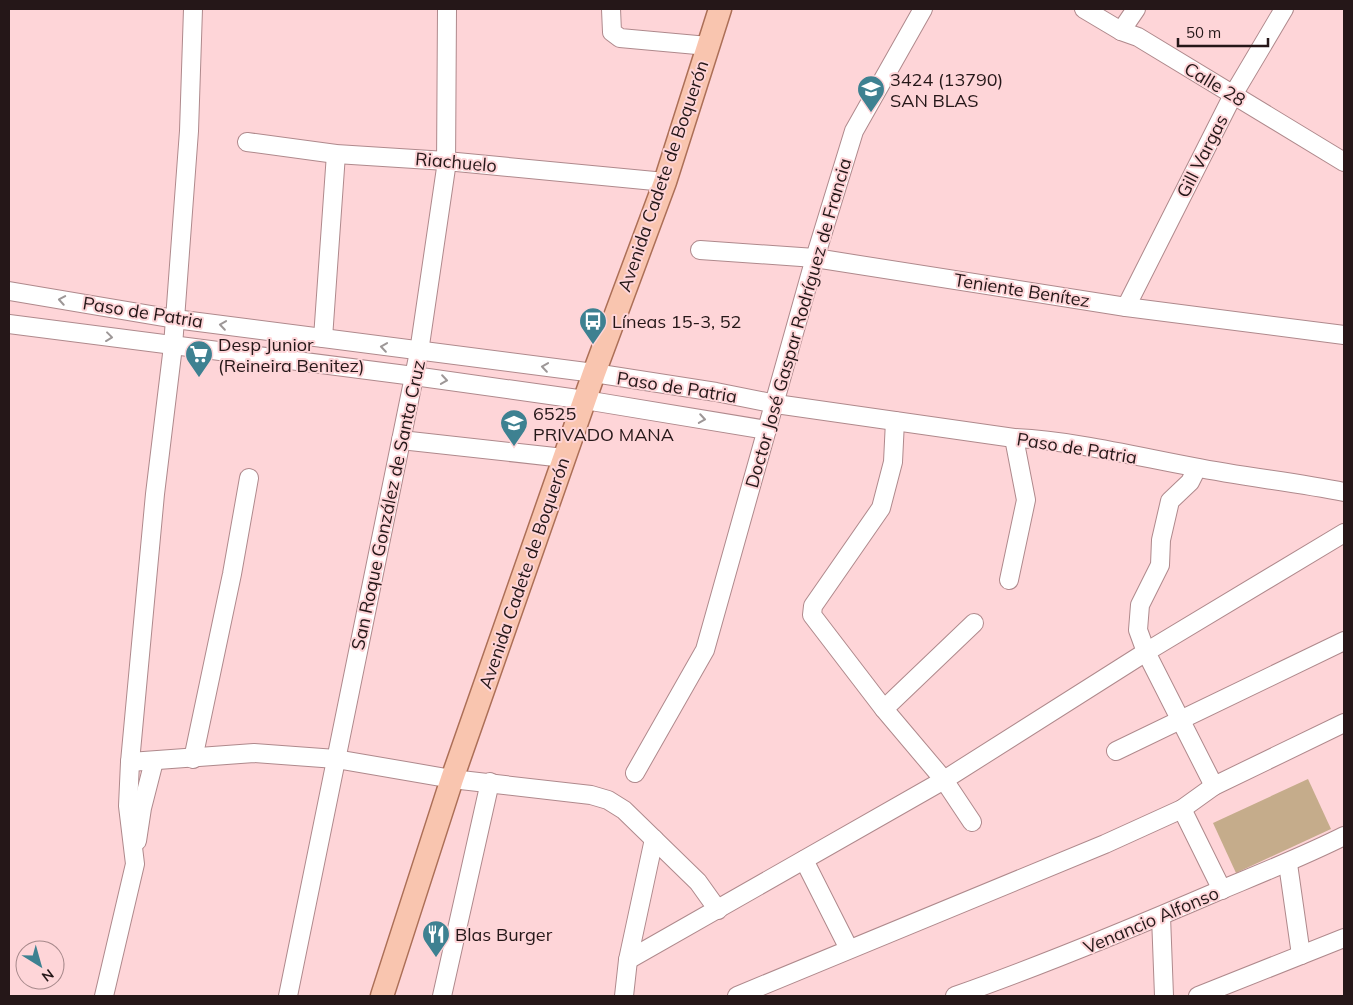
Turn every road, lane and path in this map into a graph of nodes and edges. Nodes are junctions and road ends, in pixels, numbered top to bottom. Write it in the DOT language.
graph roads {
  1 [pos="193,9"];
  2 [pos="447,9"];
  3 [pos="611,9"];
  4 [pos="720,9"];
  5 [pos="923,9"];
  6 [pos="1084,9"];
  7 [pos="1136,9"];
  8 [pos="1284,9"];
  9 [pos="1122,31"];
  10 [pos="708,46"];
  11 [pos="1233,96"];
  12 [pos="247,142"];
  13 [pos="336,154"];
  14 [pos="446,161"];
  15 [pos="1344,162"];
  16 [pos="665,182"];
  17 [pos="700,250"];
  18 [pos="815,258"];
  19 [pos="9,291"];
  20 [pos="1126,307"];
  21 [pos="175,318"];
  22 [pos="9,324"];
  23 [pos="1344,335"];
  24 [pos="323,338"];
  25 [pos="173,346"];
  26 [pos="419,352"];
  27 [pos="594,373"];
  28 [pos="414,376"];
  29 [pos="585,400"];
  30 [pos="776,404"];
  31 [pos="896,421"];
  32 [pos="767,430"];
  33 [pos="1014,438"];
  34 [pos="401,440"];
  35 [pos="564,458"];
  36 [pos="1197,468"];
  37 [pos="249,478"];
  38 [pos="1344,492"];
  39 [pos="1344,533"];
  40 [pos="1010,580"];
  41 [pos="974,623"];
  42 [pos="1344,641"];
  43 [pos="1146,652"];
  44 [pos="884,709"];
  45 [pos="1179,719"];
  46 [pos="1344,723"];
  47 [pos="1116,751"];
  48 [pos="193,759"];
  49 [pos="336,759"];
  50 [pos="154,761"];
  51 [pos="130,762"];
  52 [pos="635,773"];
  53 [pos="452,779"];
  54 [pos="944,780"];
  55 [pos="490,782"];
  56 [pos="1214,786"];
  57 [pos="1182,809"];
  58 [pos="972,822"];
  59 [pos="1344,836"];
  60 [pos="654,839"];
  61 [pos="134,860"];
  62 [pos="804,860"];
  63 [pos="1288,864"];
  64 [pos="1222,890"];
  65 [pos="718,910"];
  66 [pos="1162,916"];
  67 [pos="1344,938"];
  68 [pos="849,949"];
  69 [pos="1301,955"];
  70 [pos="628,960"];
  71 [pos="104,996"];
  72 [pos="288,996"];
  73 [pos="382,996"];
  74 [pos="442,996"];
  75 [pos="624,996"];
  76 [pos="736,996"];
  77 [pos="955,996"];
  78 [pos="1164,996"];
  79 [pos="1198,996"];
  1 -- 21 [label="street"];
  2 -- 14 [label="street, San Roque González de Santa Cruz"];
  3 -- 10 [label="street"];
  4 -- 10 [label="main road, Avenida Cadete de Boquerón"];
  5 -- 18 [label="street, Doctor José Gaspar Rodríguez de Francia"];
  6 -- 9 [label="street, Calle 28"];
  7 -- 9 [label="street"];
  8 -- 11 [label="street, Gill Vargas"];
  9 -- 11 [label="street, Calle 28"];
  10 -- 16 [label="main road, Avenida Cadete de Boquerón"];
  11 -- 15 [label="street, Calle 28"];
  11 -- 20 [label="street, Gill Vargas"];
  12 -- 13 [label="street, Riachuelo"];
  13 -- 14 [label="street, Riachuelo"];
  13 -- 24 [label="street"];
  14 -- 16 [label="street, Riachuelo"];
  14 -- 26 [label="street, San Roque González de Santa Cruz"];
  16 -- 27 [label="main road, Avenida Cadete de Boquerón"];
  17 -- 18 [label="street, Teniente Benítez"];
  18 -- 20 [label="street, Teniente Benítez"];
  18 -- 30 [label="street, Doctor José Gaspar Rodríguez de Francia"];
  21 -- 19 [label="street, Paso de Patria, one-way"];
  20 -- 23 [label="street, Teniente Benítez"];
  24 -- 21 [label="street, Paso de Patria, one-way"];
  21 -- 25 [label="street"];
  22 -- 25 [label="street, Paso de Patria, one-way"];
  26 -- 24 [label="street, Paso de Patria, one-way"];
  25 -- 28 [label="street, Paso de Patria"];
  25 -- 51 [label="street"];
  27 -- 26 [label="street, Paso de Patria, one-way"];
  26 -- 28 [label="street, San Roque González de Santa Cruz"];
  27 -- 29 [label="main road, Avenida Cadete de Boquerón"];
  27 -- 30 [label="street, Paso de Patria"];
  28 -- 29 [label="street, Paso de Patria, one-way"];
  28 -- 34 [label="street, San Roque González de Santa Cruz"];
  29 -- 32 [label="street, Paso de Patria, one-way"];
  29 -- 35 [label="main road, Avenida Cadete de Boquerón"];
  30 -- 31 [label="street, Paso de Patria"];
  30 -- 32 [label="street, Doctor José Gaspar Rodríguez de Francia"];
  31 -- 33 [label="street, Paso de Patria"];
  31 -- 44 [label="street"];
  32 -- 52 [label="street, Doctor José Gaspar Rodríguez de Francia"];
  33 -- 36 [label="street, Paso de Patria"];
  33 -- 40 [label="street"];
  34 -- 35 [label="street"];
  34 -- 49 [label="street, San Roque González de Santa Cruz"];
  35 -- 53 [label="main road, Avenida Cadete de Boquerón"];
  36 -- 38 [label="street, Paso de Patria"];
  36 -- 43 [label="street"];
  37 -- 48 [label="street"];
  39 -- 43 [label="street"];
  41 -- 44 [label="street"];
  42 -- 45 [label="street"];
  43 -- 45 [label="street"];
  43 -- 54 [label="street"];
  44 -- 54 [label="street"];
  45 -- 47 [label="street"];
  45 -- 56 [label="street"];
  46 -- 56 [label="street"];
  48 -- 49 [label="street"];
  48 -- 50 [label="street"];
  49 -- 53 [label="street"];
  49 -- 72 [label="street, San Roque González de Santa Cruz"];
  50 -- 51 [label="street"];
  50 -- 61 [label="street"];
  51 -- 61 [label="street"];
  53 -- 55 [label="street"];
  53 -- 73 [label="main road, Avenida Cadete de Boquerón"];
  54 -- 58 [label="street"];
  54 -- 62 [label="street"];
  55 -- 60 [label="street"];
  55 -- 74 [label="street"];
  56 -- 57 [label="street"];
  57 -- 64 [label="street"];
  57 -- 68 [label="street"];
  59 -- 63 [label="street, Venancio Alfonso"];
  60 -- 65 [label="street"];
  60 -- 70 [label="street"];
  61 -- 71 [label="street"];
  62 -- 65 [label="street"];
  62 -- 68 [label="street"];
  63 -- 64 [label="street, Venancio Alfonso"];
  63 -- 69 [label="street"];
  64 -- 66 [label="street, Venancio Alfonso"];
  65 -- 70 [label="street"];
  66 -- 77 [label="street, Venancio Alfonso"];
  66 -- 78 [label="street"];
  67 -- 69 [label="street"];
  68 -- 76 [label="street"];
  69 -- 79 [label="street"];
  70 -- 75 [label="street"];
}
